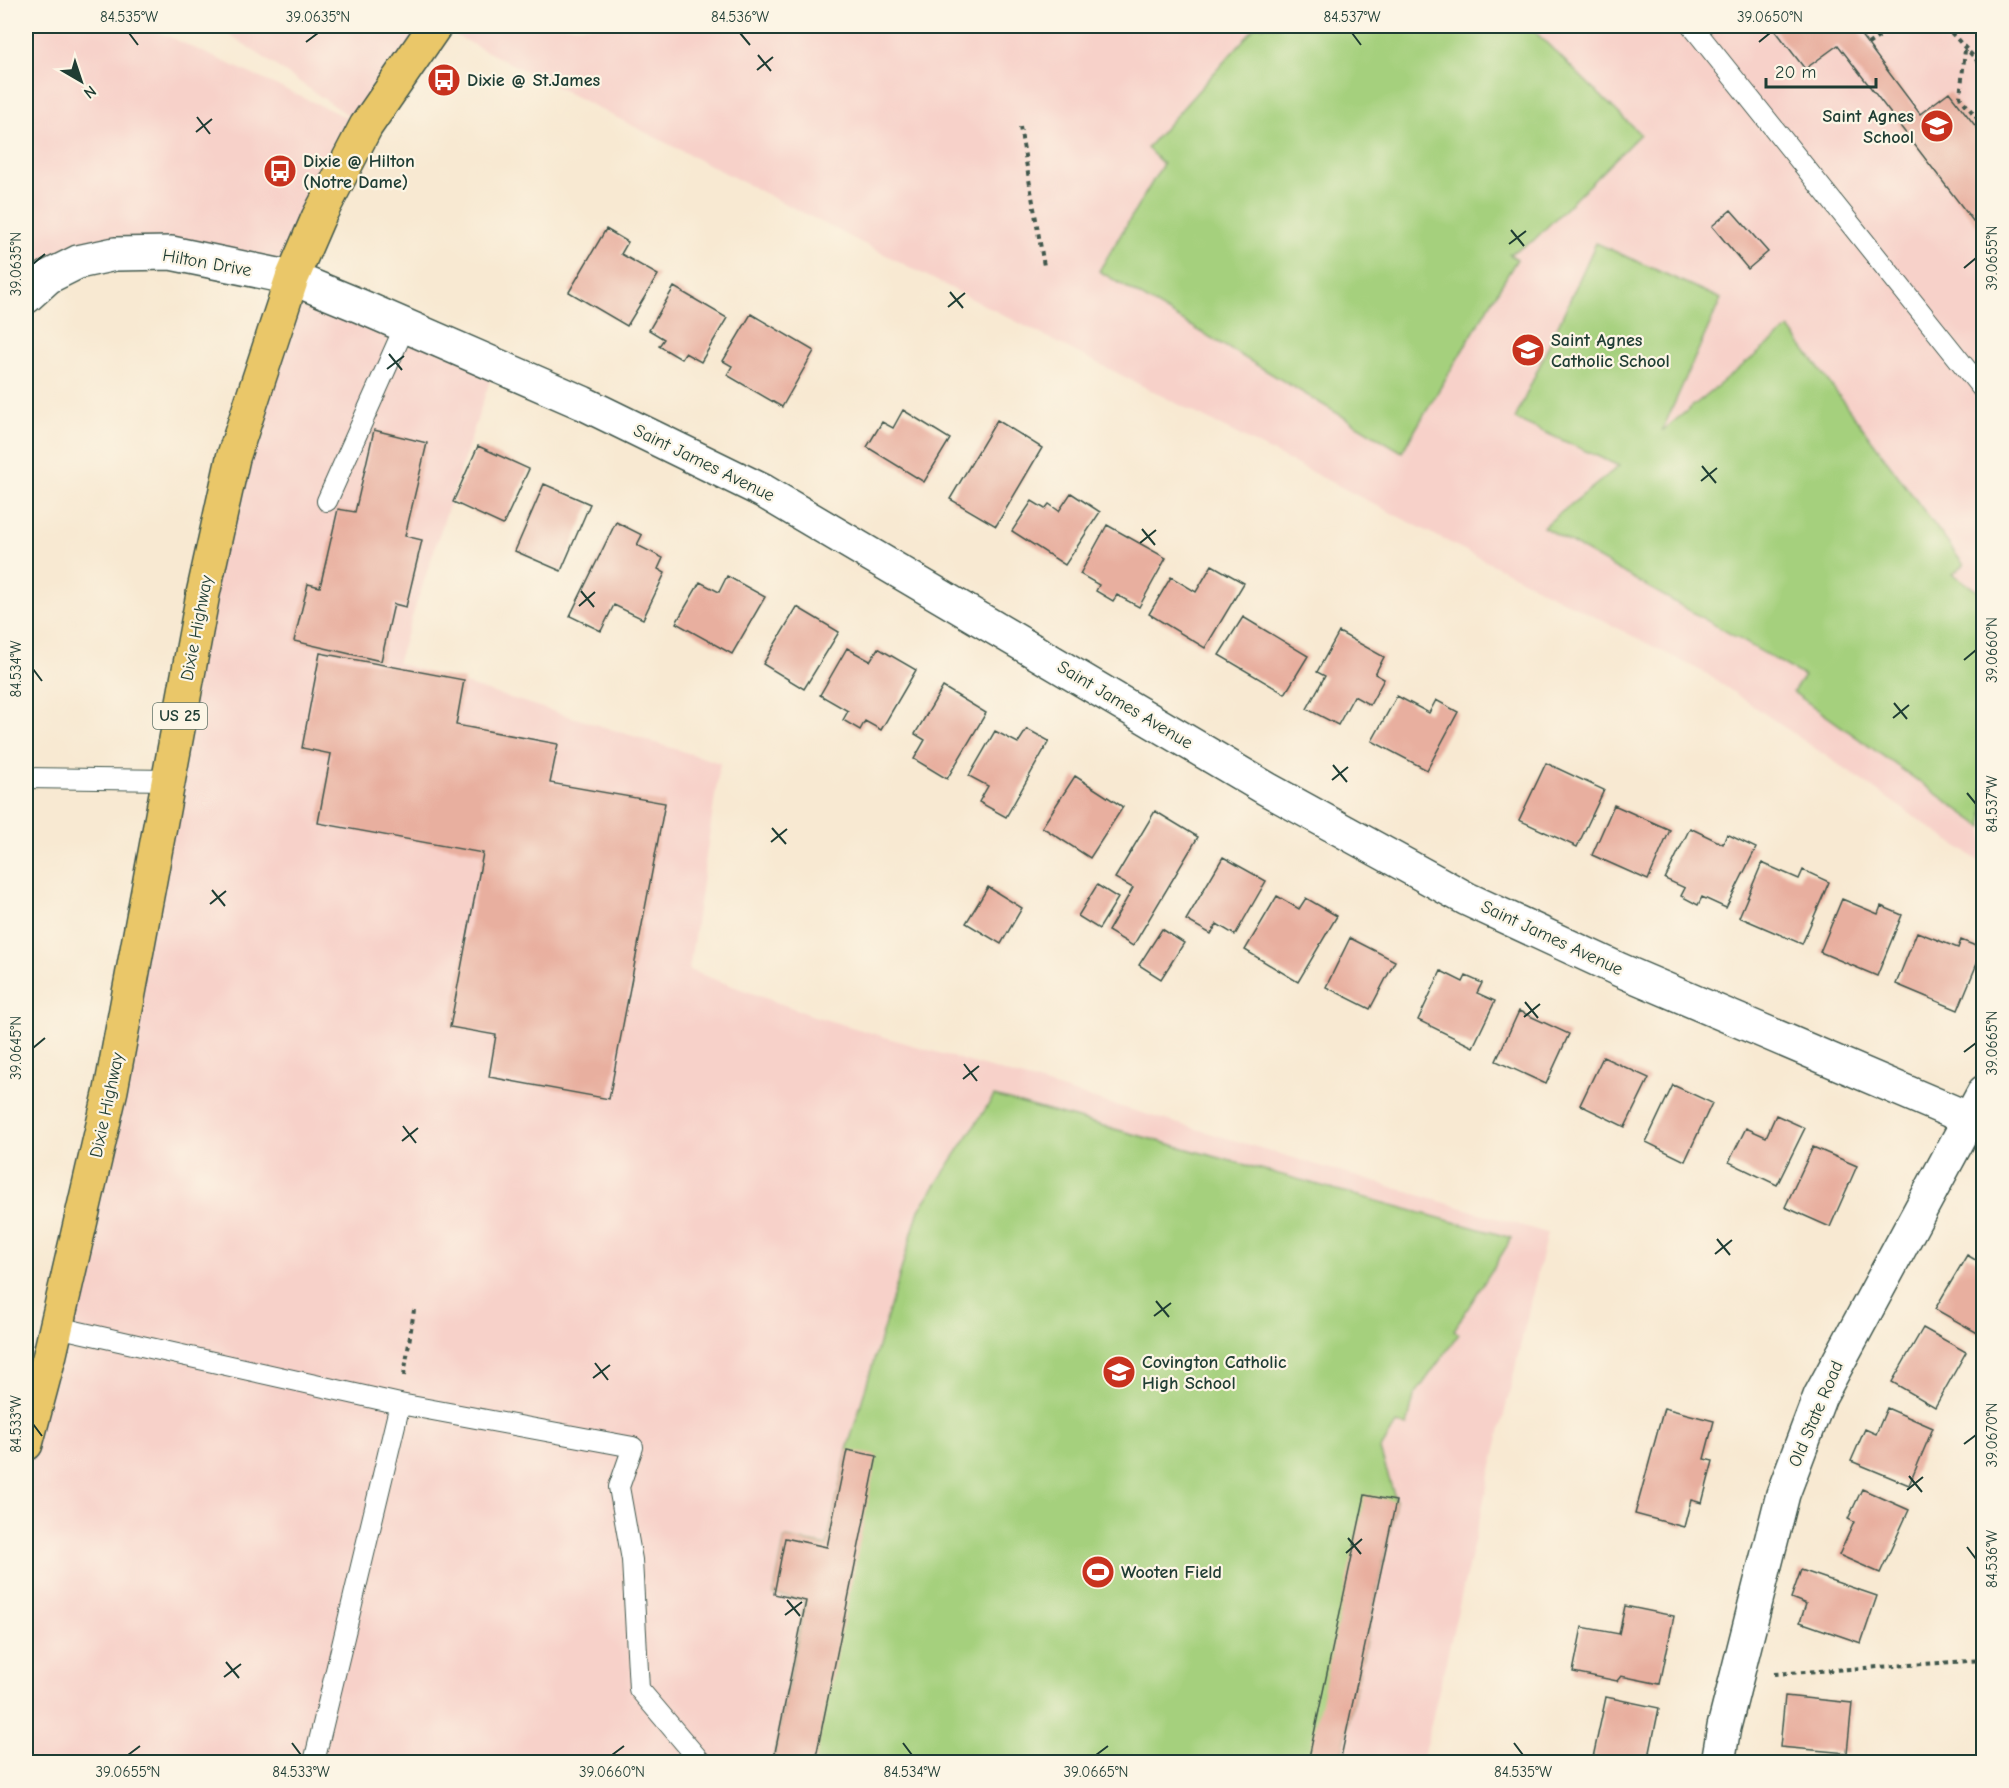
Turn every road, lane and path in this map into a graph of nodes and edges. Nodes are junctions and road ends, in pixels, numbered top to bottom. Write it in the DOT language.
graph roads {
  1 [pos="435,26"];
  2 [pos="1692,26"];
  3 [pos="1895,26"];
  4 [pos="1945,26"];
  5 [pos="1868,44"];
  6 [pos="1965,50"];
  7 [pos="1983,68"];
  8 [pos="1020,127"];
  9 [pos="1983,127"];
  10 [pos="1044,266"];
  11 [pos="292,278"];
  12 [pos="26,297"];
  13 [pos="405,326"];
  14 [pos="1983,391"];
  15 [pos="327,501"];
  16 [pos="26,778"];
  17 [pos="168,780"];
  18 [pos="1975,1105"];
  19 [pos="414,1310"];
  20 [pos="57,1326"];
  21 [pos="400,1404"];
  22 [pos="26,1444"];
  23 [pos="1983,1660"];
  24 [pos="1737,1676"];
  25 [pos="314,1762"];
  26 [pos="701,1762"];
  27 [pos="1718,1762"];
  1 -- 11 [label="main road, Dixie Highway / US 25"];
  2 -- 14 [label="lane"];
  3 -- 5 [label="path"];
  4 -- 6 [label="path"];
  6 -- 7 [label="path"];
  6 -- 9 [label="path"];
  8 -- 10 [label="path"];
  11 -- 12 [label="street, Hilton Drive"];
  11 -- 13 [label="street, Saint James Avenue"];
  11 -- 17 [label="main road, Dixie Highway / US 25"];
  13 -- 15 [label="lane"];
  13 -- 18 [label="street, Saint James Avenue"];
  16 -- 17 [label="lane"];
  17 -- 20 [label="main road, Dixie Highway / US 25"];
  18 -- 24 [label="street, Old State Road"];
  19 -- 21 [label="path"];
  20 -- 21 [label="lane"];
  20 -- 22 [label="main road, Dixie Highway / US 25"];
  21 -- 25 [label="lane"];
  21 -- 26 [label="lane"];
  23 -- 24 [label="path"];
  24 -- 27 [label="street, Old State Road"];
}
